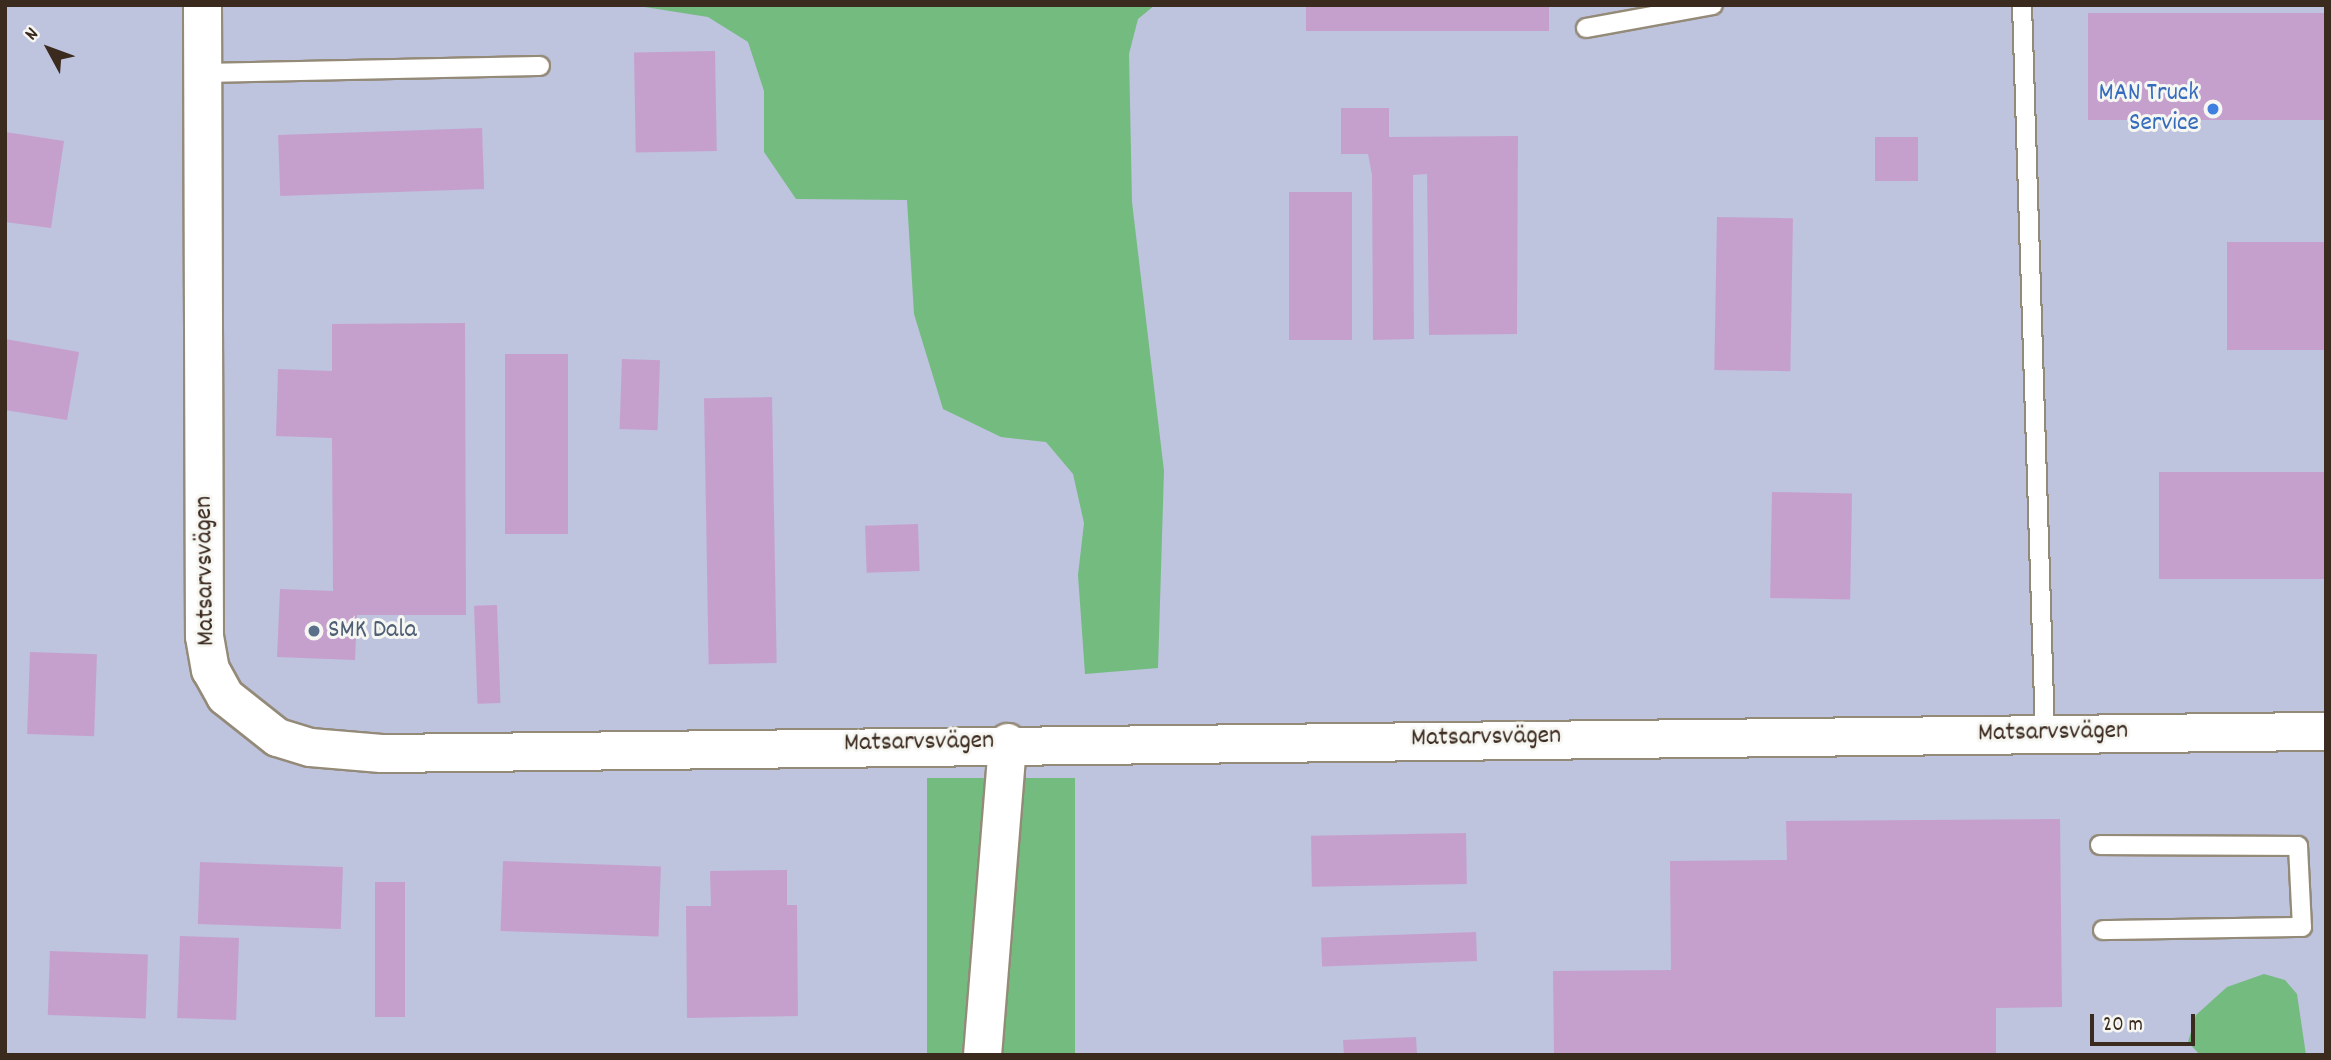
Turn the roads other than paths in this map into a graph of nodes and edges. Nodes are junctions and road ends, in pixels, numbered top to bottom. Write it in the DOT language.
graph roads {
  1 [pos="202,5"];
  2 [pos="1713,5"];
  3 [pos="2022,5"];
  4 [pos="1586,28"];
  5 [pos="540,66"];
  6 [pos="202,72"];
  7 [pos="2326,731"];
  8 [pos="2045,733"];
  9 [pos="1007,742"];
  10 [pos="2100,845"];
  11 [pos="2103,930"];
  12 [pos="982,1055"];
  1 -- 6 [label="street, Matsarvsvägen"];
  2 -- 4 [label="lane"];
  3 -- 8 [label="lane"];
  5 -- 6 [label="lane"];
  6 -- 9 [label="street, Matsarvsvägen"];
  7 -- 8 [label="street, Matsarvsvägen"];
  8 -- 9 [label="street, Matsarvsvägen"];
  9 -- 12 [label="street"];
  10 -- 11 [label="lane"];
}
